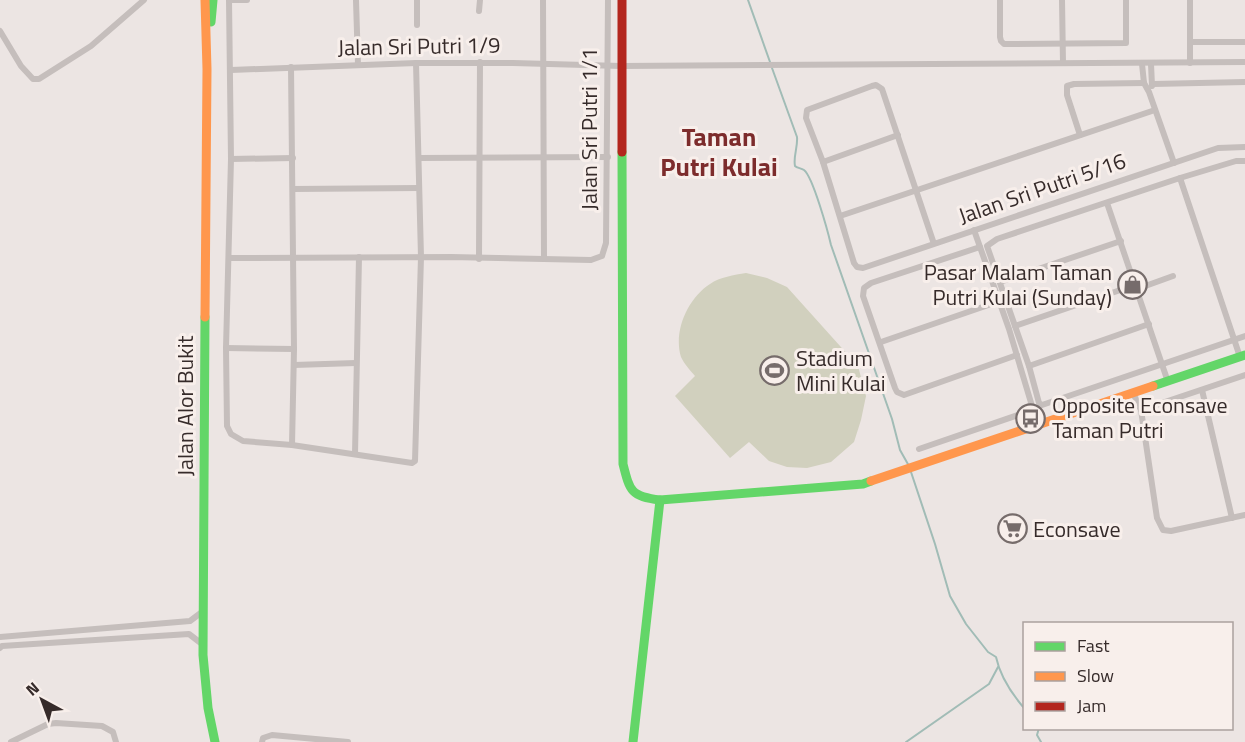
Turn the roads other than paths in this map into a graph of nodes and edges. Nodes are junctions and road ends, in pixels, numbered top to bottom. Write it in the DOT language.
graph roads {
  1 [pos="144,0"];
  2 [pos="205,0"];
  3 [pos="213,0"];
  4 [pos="228,0"];
  5 [pos="247,0"];
  6 [pos="356,0"];
  7 [pos="417,0"];
  8 [pos="480,0"];
  9 [pos="543,0"];
  10 [pos="608,0"];
  11 [pos="622,0"];
  12 [pos="1000,0"];
  13 [pos="1062,0"];
  14 [pos="1126,0"];
  15 [pos="1190,0"];
  16 [pos="479,11"];
  17 [pos="417,24"];
  18 [pos="0,31"];
  19 [pos="1190,42"];
  20 [pos="1245,42"];
  21 [pos="1063,44"];
  22 [pos="480,62"];
  23 [pos="1245,62"];
  24 [pos="416,63"];
  25 [pos="1063,63"];
  26 [pos="1190,63"];
  27 [pos="1142,64"];
  28 [pos="1151,64"];
  29 [pos="358,65"];
  30 [pos="542,65"];
  31 [pos="607,66"];
  32 [pos="621,66"];
  33 [pos="291,67"];
  34 [pos="207,69"];
  35 [pos="231,70"];
  36 [pos="1245,82"];
  37 [pos="1144,83"];
  38 [pos="1153,84"];
  39 [pos="1149,92"];
  40 [pos="1155,110"];
  41 [pos="898,135"];
  42 [pos="1080,135"];
  43 [pos="1245,147"];
  44 [pos="293,158"];
  45 [pos="420,158"];
  46 [pos="480,158"];
  47 [pos="543,158"];
  48 [pos="608,158"];
  49 [pos="231,159"];
  50 [pos="1245,161"];
  51 [pos="823,162"];
  52 [pos="1174,163"];
  53 [pos="1179,178"];
  54 [pos="419,188"];
  55 [pos="293,189"];
  56 [pos="917,190"];
  57 [pos="1107,203"];
  58 [pos="840,216"];
  59 [pos="974,230"];
  60 [pos="1121,241"];
  61 [pos="934,244"];
  62 [pos="984,246"];
  63 [pos="359,257"];
  64 [pos="421,257"];
  65 [pos="229,258"];
  66 [pos="293,258"];
  67 [pos="544,258"];
  68 [pos="479,259"];
  69 [pos="1173,276"];
  70 [pos="1000,282"];
  71 [pos="1136,287"];
  72 [pos="1000,301"];
  73 [pos="1149,324"];
  74 [pos="1015,326"];
  75 [pos="1245,336"];
  76 [pos="1234,340"];
  77 [pos="880,342"];
  78 [pos="226,348"];
  79 [pos="294,349"];
  80 [pos="1017,355"];
  81 [pos="1243,356"];
  82 [pos="356,363"];
  83 [pos="294,365"];
  84 [pos="1162,365"];
  85 [pos="1029,366"];
  86 [pos="1245,375"];
  87 [pos="1168,382"];
  88 [pos="1202,390"];
  89 [pos="1133,393"];
  90 [pos="1141,410"];
  91 [pos="292,445"];
  92 [pos="919,448"];
  93 [pos="355,454"];
  94 [pos="660,500"];
  95 [pos="1245,515"];
  96 [pos="1232,518"];
  97 [pos="202,612"];
  98 [pos="0,638"];
  99 [pos="202,644"];
  100 [pos="0,648"];
  101 [pos="262,740"];
  102 [pos="322,741"];
  103 [pos="10,742"];
  104 [pos="116,742"];
  105 [pos="215,742"];
  106 [pos="348,742"];
  107 [pos="633,742"];
  1 -- 18 [label="street"];
  2 -- 34 [label="street, Jalan Alor Bukit"];
  3 -- 34 [label="street, Jalan Alor Bukit"];
  4 -- 5 [label="street"];
  4 -- 35 [label="street"];
  6 -- 29 [label="street"];
  7 -- 17 [label="street"];
  8 -- 16 [label="street"];
  9 -- 30 [label="street"];
  10 -- 31 [label="street, Jalan Sri Putri 1/1"];
  11 -- 32 [label="street"];
  12 -- 21 [label="street"];
  13 -- 21 [label="street"];
  14 -- 21 [label="street"];
  15 -- 19 [label="street"];
  19 -- 20 [label="street"];
  19 -- 26 [label="street"];
  21 -- 25 [label="street"];
  22 -- 24 [label="street, Jalan Sri Putri 1/9"];
  22 -- 30 [label="street, Jalan Sri Putri 1/9"];
  22 -- 46 [label="street"];
  23 -- 26 [label="street, Jalan Sri Putri 1/9"];
  24 -- 29 [label="street, Jalan Sri Putri 1/9"];
  24 -- 45 [label="street"];
  25 -- 27 [label="street, Jalan Sri Putri 1/9"];
  25 -- 32 [label="street, Jalan Sri Putri 1/9"];
  26 -- 28 [label="street, Jalan Sri Putri 1/9"];
  27 -- 28 [label="street, Jalan Sri Putri 1/9"];
  27 -- 37 [label="street"];
  28 -- 38 [label="street"];
  29 -- 33 [label="street, Jalan Sri Putri 1/9"];
  30 -- 31 [label="street, Jalan Sri Putri 1/9"];
  30 -- 47 [label="street"];
  31 -- 32 [label="street, Jalan Sri Putri 1/9"];
  31 -- 48 [label="street, Jalan Sri Putri 1/1"];
  32 -- 94 [label="street"];
  33 -- 35 [label="street, Jalan Sri Putri 1/9"];
  33 -- 44 [label="street"];
  34 -- 97 [label="street, Jalan Alor Bukit"];
  35 -- 49 [label="street"];
  36 -- 38 [label="street"];
  37 -- 39 [label="street"];
  37 -- 42 [label="street"];
  38 -- 39 [label="street"];
  39 -- 40 [label="street"];
  40 -- 42 [label="street"];
  40 -- 52 [label="street"];
  41 -- 51 [label="street"];
  41 -- 51 [label="street"];
  41 -- 56 [label="street"];
  42 -- 56 [label="street"];
  43 -- 52 [label="street, Jalan Sri Putri 5/16"];
  44 -- 49 [label="street"];
  44 -- 55 [label="street"];
  45 -- 46 [label="street"];
  45 -- 54 [label="street"];
  46 -- 47 [label="street"];
  46 -- 68 [label="street"];
  47 -- 48 [label="street"];
  47 -- 67 [label="street"];
  48 -- 67 [label="street, Jalan Sri Putri 1/1"];
  49 -- 65 [label="street"];
  50 -- 53 [label="street"];
  51 -- 58 [label="street"];
  52 -- 59 [label="street, Jalan Sri Putri 5/16"];
  53 -- 57 [label="street"];
  53 -- 76 [label="street"];
  54 -- 55 [label="street"];
  54 -- 64 [label="street"];
  55 -- 66 [label="street"];
  56 -- 58 [label="street"];
  56 -- 61 [label="street"];
  57 -- 60 [label="street"];
  57 -- 62 [label="street"];
  58 -- 61 [label="street, Jalan Sri Putri 5/16"];
  59 -- 61 [label="street, Jalan Sri Putri 5/16"];
  59 -- 62 [label="street"];
  60 -- 70 [label="street"];
  60 -- 71 [label="street"];
  62 -- 70 [label="street"];
  62 -- 72 [label="street"];
  62 -- 77 [label="street"];
  63 -- 64 [label="street"];
  63 -- 66 [label="street"];
  63 -- 82 [label="street"];
  64 -- 68 [label="street"];
  64 -- 93 [label="street"];
  65 -- 66 [label="street"];
  65 -- 78 [label="street"];
  66 -- 79 [label="street"];
  67 -- 68 [label="street"];
  69 -- 71 [label="street"];
  70 -- 74 [label="street"];
  71 -- 73 [label="street"];
  71 -- 74 [label="street"];
  72 -- 77 [label="street"];
  72 -- 80 [label="street"];
  73 -- 84 [label="street"];
  73 -- 85 [label="street"];
  74 -- 85 [label="street"];
  75 -- 76 [label="street"];
  76 -- 81 [label="street"];
  76 -- 84 [label="street"];
  77 -- 80 [label="street"];
  78 -- 79 [label="street"];
  78 -- 91 [label="street"];
  79 -- 83 [label="street"];
  80 -- 92 [label="street"];
  81 -- 87 [label="street"];
  82 -- 83 [label="street"];
  82 -- 93 [label="street"];
  83 -- 91 [label="street"];
  84 -- 85 [label="street"];
  84 -- 87 [label="street"];
  86 -- 88 [label="street"];
  87 -- 89 [label="street"];
  88 -- 90 [label="street"];
  88 -- 96 [label="street"];
  89 -- 90 [label="street"];
  89 -- 94 [label="street"];
  90 -- 96 [label="street"];
  91 -- 93 [label="street"];
  94 -- 107 [label="street"];
  95 -- 96 [label="street"];
  97 -- 98 [label="street"];
  97 -- 99 [label="street, Jalan Alor Bukit"];
  99 -- 100 [label="street"];
  99 -- 105 [label="street, Jalan Alor Bukit"];
  101 -- 102 [label="street"];
  102 -- 106 [label="street"];
  103 -- 104 [label="street"];
}
